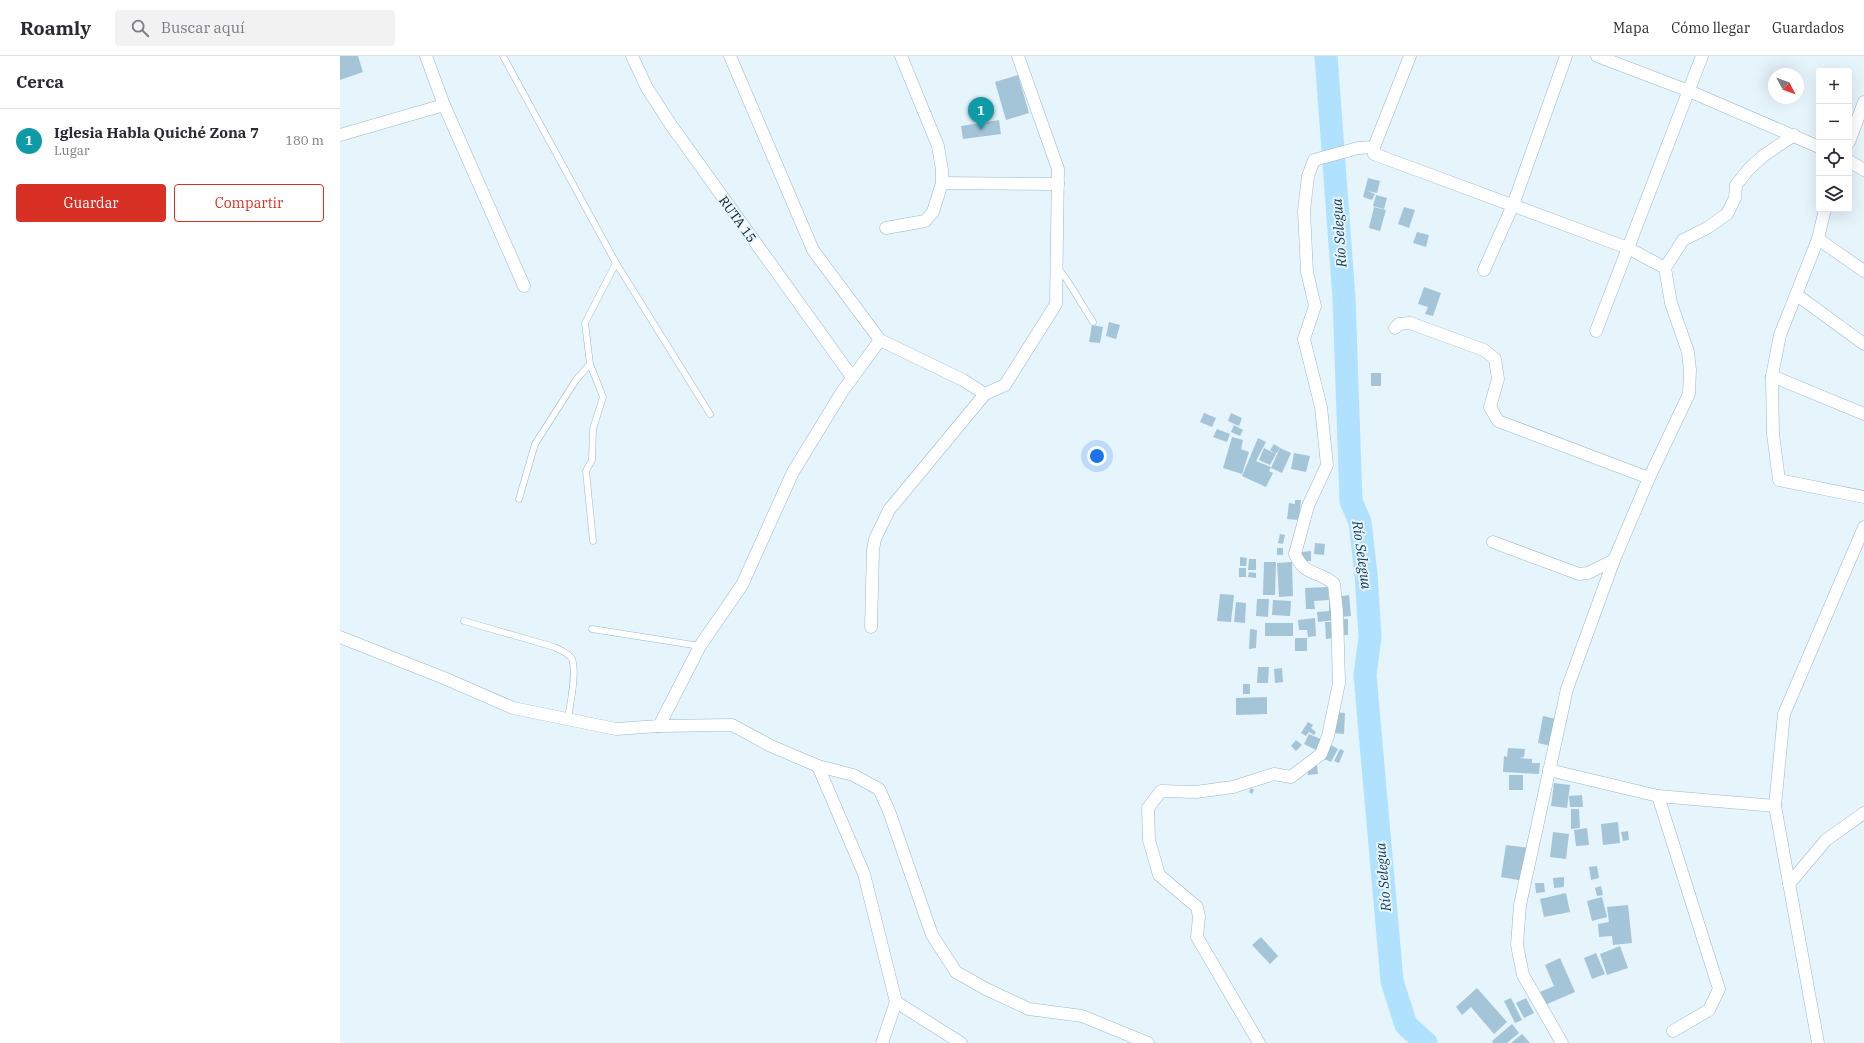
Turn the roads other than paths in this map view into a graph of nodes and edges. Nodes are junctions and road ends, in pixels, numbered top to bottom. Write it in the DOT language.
graph roads {
  1 [pos="426,56"];
  2 [pos="504,56"];
  3 [pos="632,56"];
  4 [pos="730,56"];
  5 [pos="901,56"];
  6 [pos="1018,56"];
  7 [pos="1410,56"];
  8 [pos="1566,56"];
  9 [pos="1597,56"];
  10 [pos="1702,56"];
  11 [pos="1689,91"];
  12 [pos="1864,102"];
  13 [pos="444,105"];
  14 [pos="340,134"];
  15 [pos="1794,135"];
  16 [pos="1850,140"];
  17 [pos="1816,146"];
  18 [pos="1374,147"];
  19 [pos="1852,163"];
  20 [pos="1864,170"];
  21 [pos="942,183"];
  22 [pos="1058,184"];
  23 [pos="1513,205"];
  24 [pos="1824,212"];
  25 [pos="886,228"];
  26 [pos="1818,239"];
  27 [pos="1628,248"];
  28 [pos="616,263"];
  29 [pos="1057,267"];
  30 [pos="1665,268"];
  31 [pos="1484,270"];
  32 [pos="1864,270"];
  33 [pos="524,286"];
  34 [pos="1796,295"];
  35 [pos="1092,322"];
  36 [pos="1395,328"];
  37 [pos="1596,331"];
  38 [pos="880,340"];
  39 [pos="1864,344"];
  40 [pos="590,364"];
  41 [pos="1772,376"];
  42 [pos="852,378"];
  43 [pos="985,394"];
  44 [pos="710,414"];
  45 [pos="1864,414"];
  46 [pos="1649,478"];
  47 [pos="1864,497"];
  48 [pos="519,499"];
  49 [pos="1864,527"];
  50 [pos="593,541"];
  51 [pos="1493,542"];
  52 [pos="1614,560"];
  53 [pos="464,621"];
  54 [pos="871,627"];
  55 [pos="592,629"];
  56 [pos="340,637"];
  57 [pos="700,646"];
  58 [pos="568,719"];
  59 [pos="659,726"];
  60 [pos="818,766"];
  61 [pos="1549,770"];
  62 [pos="1658,796"];
  63 [pos="1775,806"];
  64 [pos="1864,813"];
  65 [pos="1789,884"];
  66 [pos="896,1002"];
  67 [pos="1673,1031"];
  68 [pos="882,1043"];
  69 [pos="960,1043"];
  70 [pos="1148,1043"];
  71 [pos="1259,1043"];
  72 [pos="1562,1043"];
  73 [pos="1818,1043"];
  1 -- 13 [label="street"];
  2 -- 28 [label="lane"];
  3 -- 42 [label="street, RUTA 15"];
  4 -- 38 [label="street"];
  5 -- 21 [label="street"];
  6 -- 22 [label="street"];
  7 -- 18 [label="street"];
  8 -- 23 [label="street"];
  9 -- 11 [label="street"];
  10 -- 11 [label="street"];
  11 -- 15 [label="street"];
  11 -- 27 [label="street"];
  12 -- 16 [label="street"];
  13 -- 14 [label="street"];
  13 -- 33 [label="street"];
  15 -- 17 [label="street"];
  15 -- 30 [label="street"];
  18 -- 23 [label="street"];
  18 -- 71 [label="street"];
  19 -- 20 [label="street"];
  21 -- 22 [label="street"];
  21 -- 25 [label="street"];
  22 -- 29 [label="street"];
  23 -- 27 [label="street"];
  23 -- 31 [label="street"];
  24 -- 26 [label="street"];
  26 -- 32 [label="street"];
  26 -- 34 [label="street"];
  27 -- 30 [label="street"];
  27 -- 37 [label="street"];
  28 -- 40 [label="lane"];
  28 -- 44 [label="lane"];
  29 -- 35 [label="lane"];
  29 -- 43 [label="street"];
  30 -- 46 [label="street"];
  34 -- 39 [label="street"];
  34 -- 41 [label="street"];
  36 -- 46 [label="street"];
  38 -- 42 [label="street"];
  38 -- 43 [label="street"];
  40 -- 48 [label="lane"];
  40 -- 50 [label="lane"];
  41 -- 45 [label="street"];
  41 -- 47 [label="street"];
  42 -- 57 [label="street"];
  43 -- 54 [label="street"];
  46 -- 52 [label="street"];
  49 -- 63 [label="street"];
  51 -- 52 [label="street"];
  52 -- 61 [label="street"];
  53 -- 58 [label="lane"];
  55 -- 57 [label="lane"];
  56 -- 58 [label="street"];
  57 -- 59 [label="street"];
  58 -- 59 [label="street"];
  59 -- 60 [label="street"];
  60 -- 66 [label="street"];
  60 -- 70 [label="street"];
  61 -- 62 [label="street"];
  61 -- 72 [label="street"];
  62 -- 63 [label="street"];
  62 -- 67 [label="street"];
  63 -- 65 [label="street"];
  64 -- 65 [label="street"];
  65 -- 73 [label="street"];
  66 -- 68 [label="street"];
  66 -- 69 [label="street"];
}
